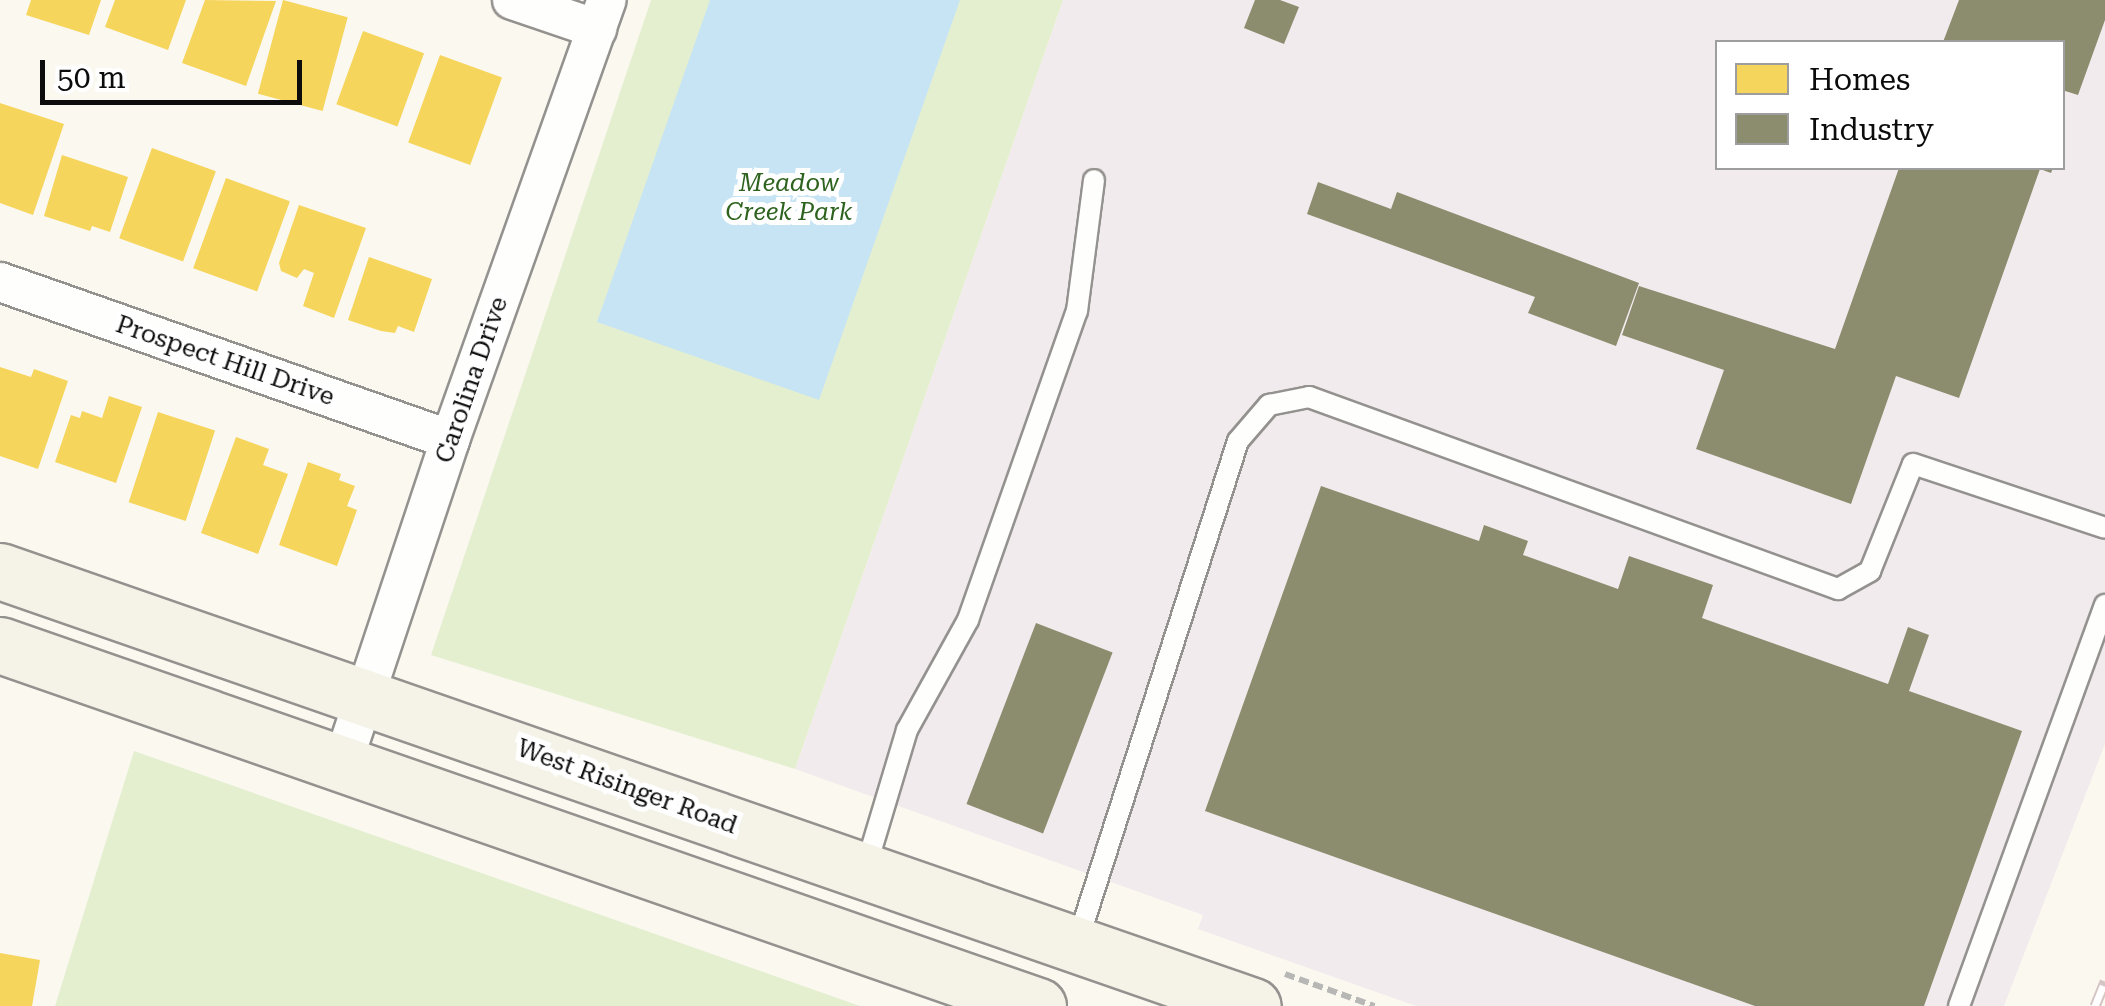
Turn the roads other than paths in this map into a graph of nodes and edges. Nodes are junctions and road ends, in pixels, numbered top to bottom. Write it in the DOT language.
graph roads {
  1 [pos="512,0"];
  2 [pos="602,14"];
  3 [pos="1094,180"];
  4 [pos="0,282"];
  5 [pos="450,440"];
  6 [pos="2105,528"];
  7 [pos="0,571"];
  8 [pos="2105,605"];
  9 [pos="0,645"];
  10 [pos="366,696"];
  11 [pos="343,762"];
  12 [pos="864,872"];
  13 [pos="734,901"];
  14 [pos="1076,944"];
  15 [pos="1038,1006"];
  16 [pos="1253,1006"];
  17 [pos="1959,1006"];
  1 -- 2 [label="street"];
  2 -- 5 [label="street, Carolina Drive"];
  3 -- 12 [label="lane"];
  4 -- 5 [label="street, Prospect Hill Drive"];
  5 -- 10 [label="street, Carolina Drive"];
  6 -- 14 [label="lane"];
  7 -- 10 [label="main road, West Risinger Road"];
  8 -- 17 [label="lane"];
  9 -- 11 [label="main road"];
  10 -- 11 [label="street, Carolina Drive"];
  10 -- 12 [label="main road, West Risinger Road"];
  11 -- 13 [label="main road"];
  12 -- 14 [label="main road, West Risinger Road"];
  13 -- 14 [label="main road"];
  13 -- 15 [label="main road"];
  14 -- 16 [label="main road, West Risinger Road"];
}
